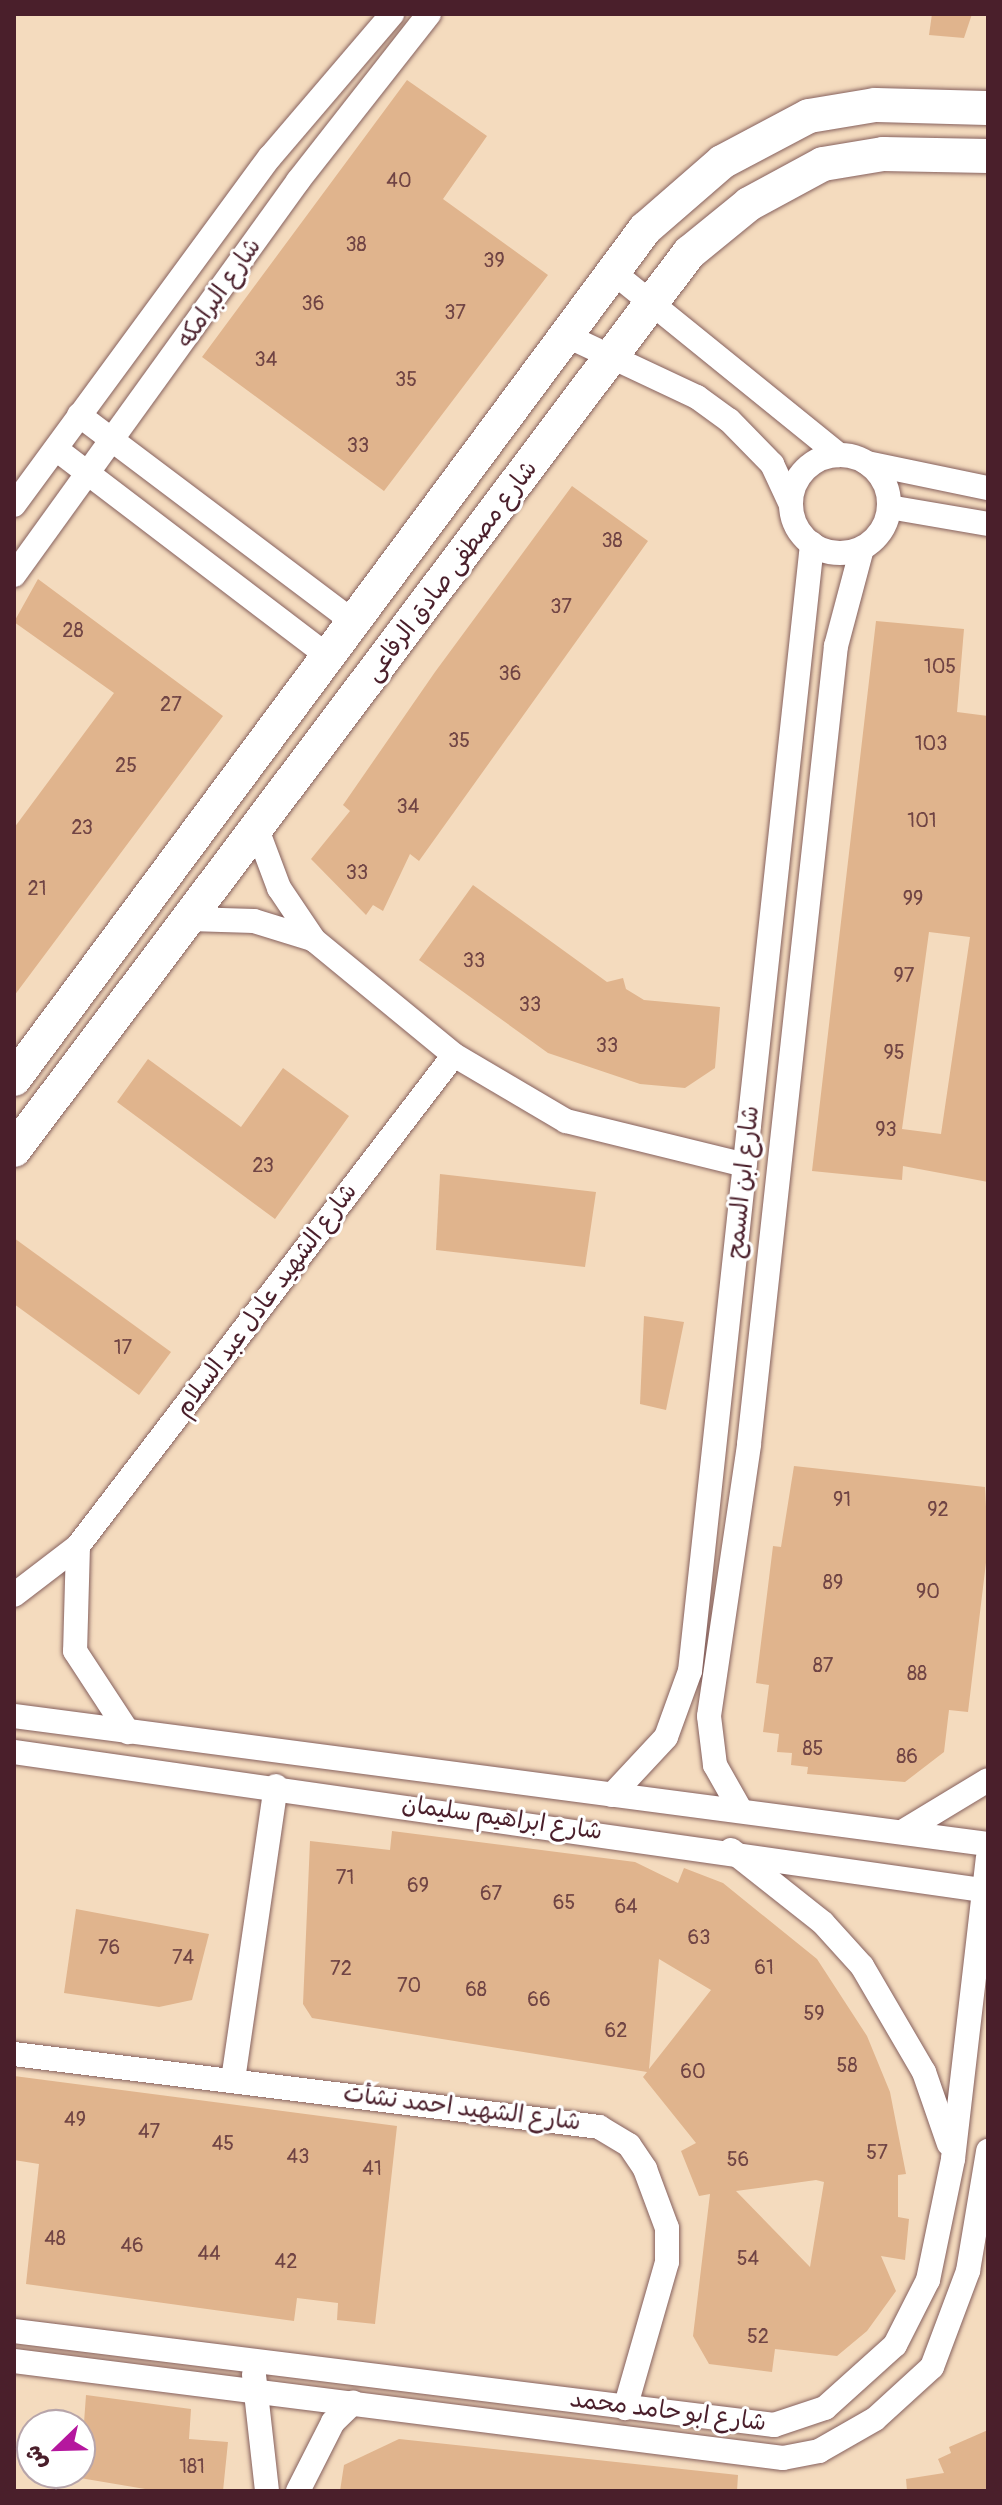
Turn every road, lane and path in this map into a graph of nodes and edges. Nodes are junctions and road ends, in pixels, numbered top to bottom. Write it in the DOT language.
graph roads {
  1 [pos="392,14"];
  2 [pos="429,14"];
  3 [pos="988,108"];
  4 [pos="988,156"];
  5 [pos="270,157"];
  6 [pos="298,181"];
  7 [pos="613,272"];
  8 [pos="652,301"];
  9 [pos="565,335"];
  10 [pos="608,361"];
  11 [pos="79,415"];
  12 [pos="114,443"];
  13 [pos="56,449"];
  14 [pos="839,455"];
  15 [pos="867,463"];
  16 [pos="92,476"];
  17 [pos="988,488"];
  18 [pos="14,505"];
  19 [pos="791,505"];
  20 [pos="889,507"];
  21 [pos="988,524"];
  22 [pos="812,544"];
  23 [pos="862,548"];
  24 [pos="14,575"];
  25 [pos="352,621"];
  26 [pos="328,656"];
  27 [pos="258,832"];
  28 [pos="190,919"];
  29 [pos="314,940"];
  30 [pos="454,1055"];
  31 [pos="14,1079"];
  32 [pos="14,1150"];
  33 [pos="745,1165"];
  34 [pos="78,1546"];
  35 [pos="14,1595"];
  36 [pos="14,1716"];
  37 [pos="128,1732"];
  38 [pos="14,1752"];
  39 [pos="988,1780"];
  40 [pos="276,1786"];
  41 [pos="612,1795"];
  42 [pos="741,1811"];
  43 [pos="900,1832"];
  44 [pos="988,1844"];
  45 [pos="729,1849"];
  46 [pos="988,1858"];
  47 [pos="986,1890"];
  48 [pos="14,2054"];
  49 [pos="233,2080"];
  50 [pos="988,2151"];
  51 [pos="953,2159"];
  52 [pos="14,2331"];
  53 [pos="255,2358"];
  54 [pos="14,2361"];
  55 [pos="253,2388"];
  56 [pos="353,2403"];
  57 [pos="625,2408"];
  58 [pos="825,2408"];
  59 [pos="845,2438"];
  60 [pos="267,2491"];
  61 [pos="298,2491"];
  1 -- 5 [label="street, شارع البرامكه"];
  2 -- 6 [label="street, شارع البرامكه"];
  3 -- 7 [label="street, شارع مصطفى صادق الرفاعى"];
  4 -- 8 [label="street, شارع مصطفى صادق الرفاعى"];
  5 -- 6 [label="street"];
  5 -- 11 [label="street, شارع البرامكه"];
  6 -- 12 [label="street, شارع البرامكه"];
  7 -- 8 [label="street"];
  7 -- 9 [label="street, شارع مصطفى صادق الرفاعى"];
  8 -- 10 [label="street, شارع مصطفى صادق الرفاعى"];
  8 -- 14 [label="street"];
  9 -- 10 [label="street"];
  9 -- 25 [label="street, شارع مصطفى صادق الرفاعى"];
  10 -- 19 [label="street"];
  10 -- 27 [label="street, شارع مصطفى صادق الرفاعى"];
  11 -- 12 [label="street"];
  11 -- 13 [label="street, شارع البرامكه"];
  12 -- 16 [label="street, شارع البرامكه"];
  12 -- 25 [label="street"];
  13 -- 16 [label="street"];
  13 -- 18 [label="street, شارع البرامكه"];
  14 -- 15 [label="street"];
  14 -- 19 [label="street"];
  15 -- 17 [label="street"];
  15 -- 20 [label="street"];
  16 -- 24 [label="street, شارع البرامكه"];
  16 -- 26 [label="street"];
  19 -- 22 [label="street"];
  20 -- 21 [label="street"];
  20 -- 23 [label="street"];
  22 -- 23 [label="street"];
  22 -- 33 [label="street, شارع ابن السمح"];
  23 -- 42 [label="street, شارع ابن السمح"];
  25 -- 26 [label="street, شارع مصطفى صادق الرفاعى"];
  26 -- 31 [label="street, شارع مصطفى صادق الرفاعى"];
  27 -- 28 [label="street, شارع مصطفى صادق الرفاعى"];
  27 -- 29 [label="street"];
  28 -- 29 [label="street"];
  28 -- 32 [label="street, شارع مصطفى صادق الرفاعى"];
  29 -- 30 [label="street"];
  30 -- 33 [label="street"];
  30 -- 34 [label="street, شارع الشهيد عادل عبد السلام"];
  33 -- 41 [label="street, شارع ابن السمح"];
  34 -- 35 [label="street, شارع الشهيد عادل عبد السلام"];
  34 -- 37 [label="street"];
  36 -- 37 [label="street, شارع ابراهيم سليمان"];
  37 -- 41 [label="street, شارع ابراهيم سليمان"];
  38 -- 40 [label="street, شارع ابراهيم سليمان"];
  39 -- 43 [label="street"];
  40 -- 45 [label="street, شارع ابراهيم سليمان"];
  40 -- 49 [label="street"];
  41 -- 42 [label="street, شارع ابراهيم سليمان"];
  42 -- 43 [label="street, شارع ابراهيم سليمان"];
  43 -- 44 [label="street, شارع ابراهيم سليمان"];
  45 -- 47 [label="street, شارع ابراهيم سليمان"];
  45 -- 51 [label="street"];
  46 -- 47 [label="street, شارع ابو حامد محمد"];
  47 -- 51 [label="street, شارع ابو حامد محمد"];
  48 -- 49 [label="street, شارع الشهيد احمد نشأت"];
  49 -- 57 [label="street, شارع الشهيد احمد نشأت"];
  50 -- 59 [label="street, شارع ابو حامد محمد"];
  51 -- 58 [label="street, شارع ابو حامد محمد"];
  52 -- 53 [label="street, شارع ابو حامد محمد"];
  53 -- 55 [label="street"];
  53 -- 57 [label="street, شارع ابو حامد محمد"];
  54 -- 55 [label="street, شارع ابو حامد محمد"];
  55 -- 56 [label="street, شارع ابو حامد محمد"];
  55 -- 60 [label="street"];
  56 -- 59 [label="street, شارع ابو حامد محمد"];
  56 -- 61 [label="street"];
  57 -- 58 [label="street, شارع ابو حامد محمد"];
  58 -- 59 [label="street"];
}
